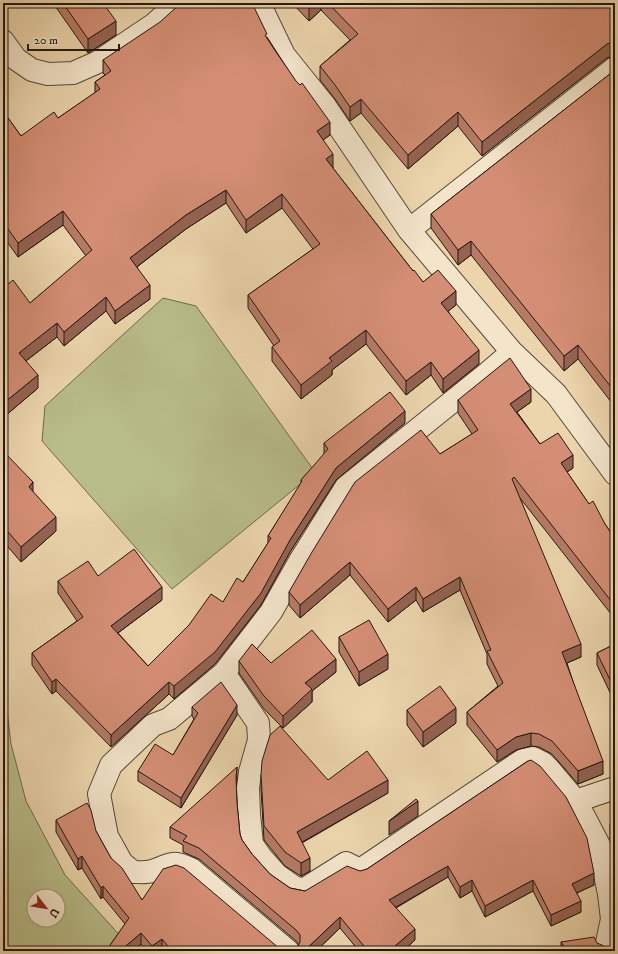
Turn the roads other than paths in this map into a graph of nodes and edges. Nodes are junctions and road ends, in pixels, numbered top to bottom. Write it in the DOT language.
graph roads {
  1 [pos="178,3"];
  2 [pos="259,3"];
  3 [pos="3,41"];
  4 [pos="615,68"];
  5 [pos="409,230"];
  6 [pos="512,352"];
  7 [pos="615,474"];
  8 [pos="224,673"];
  9 [pos="615,788"];
  10 [pos="576,801"];
  11 [pos="606,947"];
  12 [pos="288,951"];
  1 -- 3 [label="street"];
  2 -- 5 [label="street"];
  4 -- 5 [label="street"];
  5 -- 6 [label="street"];
  6 -- 7 [label="street"];
  6 -- 8 [label="street"];
  8 -- 10 [label="street"];
  8 -- 12 [label="street"];
  9 -- 10 [label="street"];
  10 -- 11 [label="street"];
}
